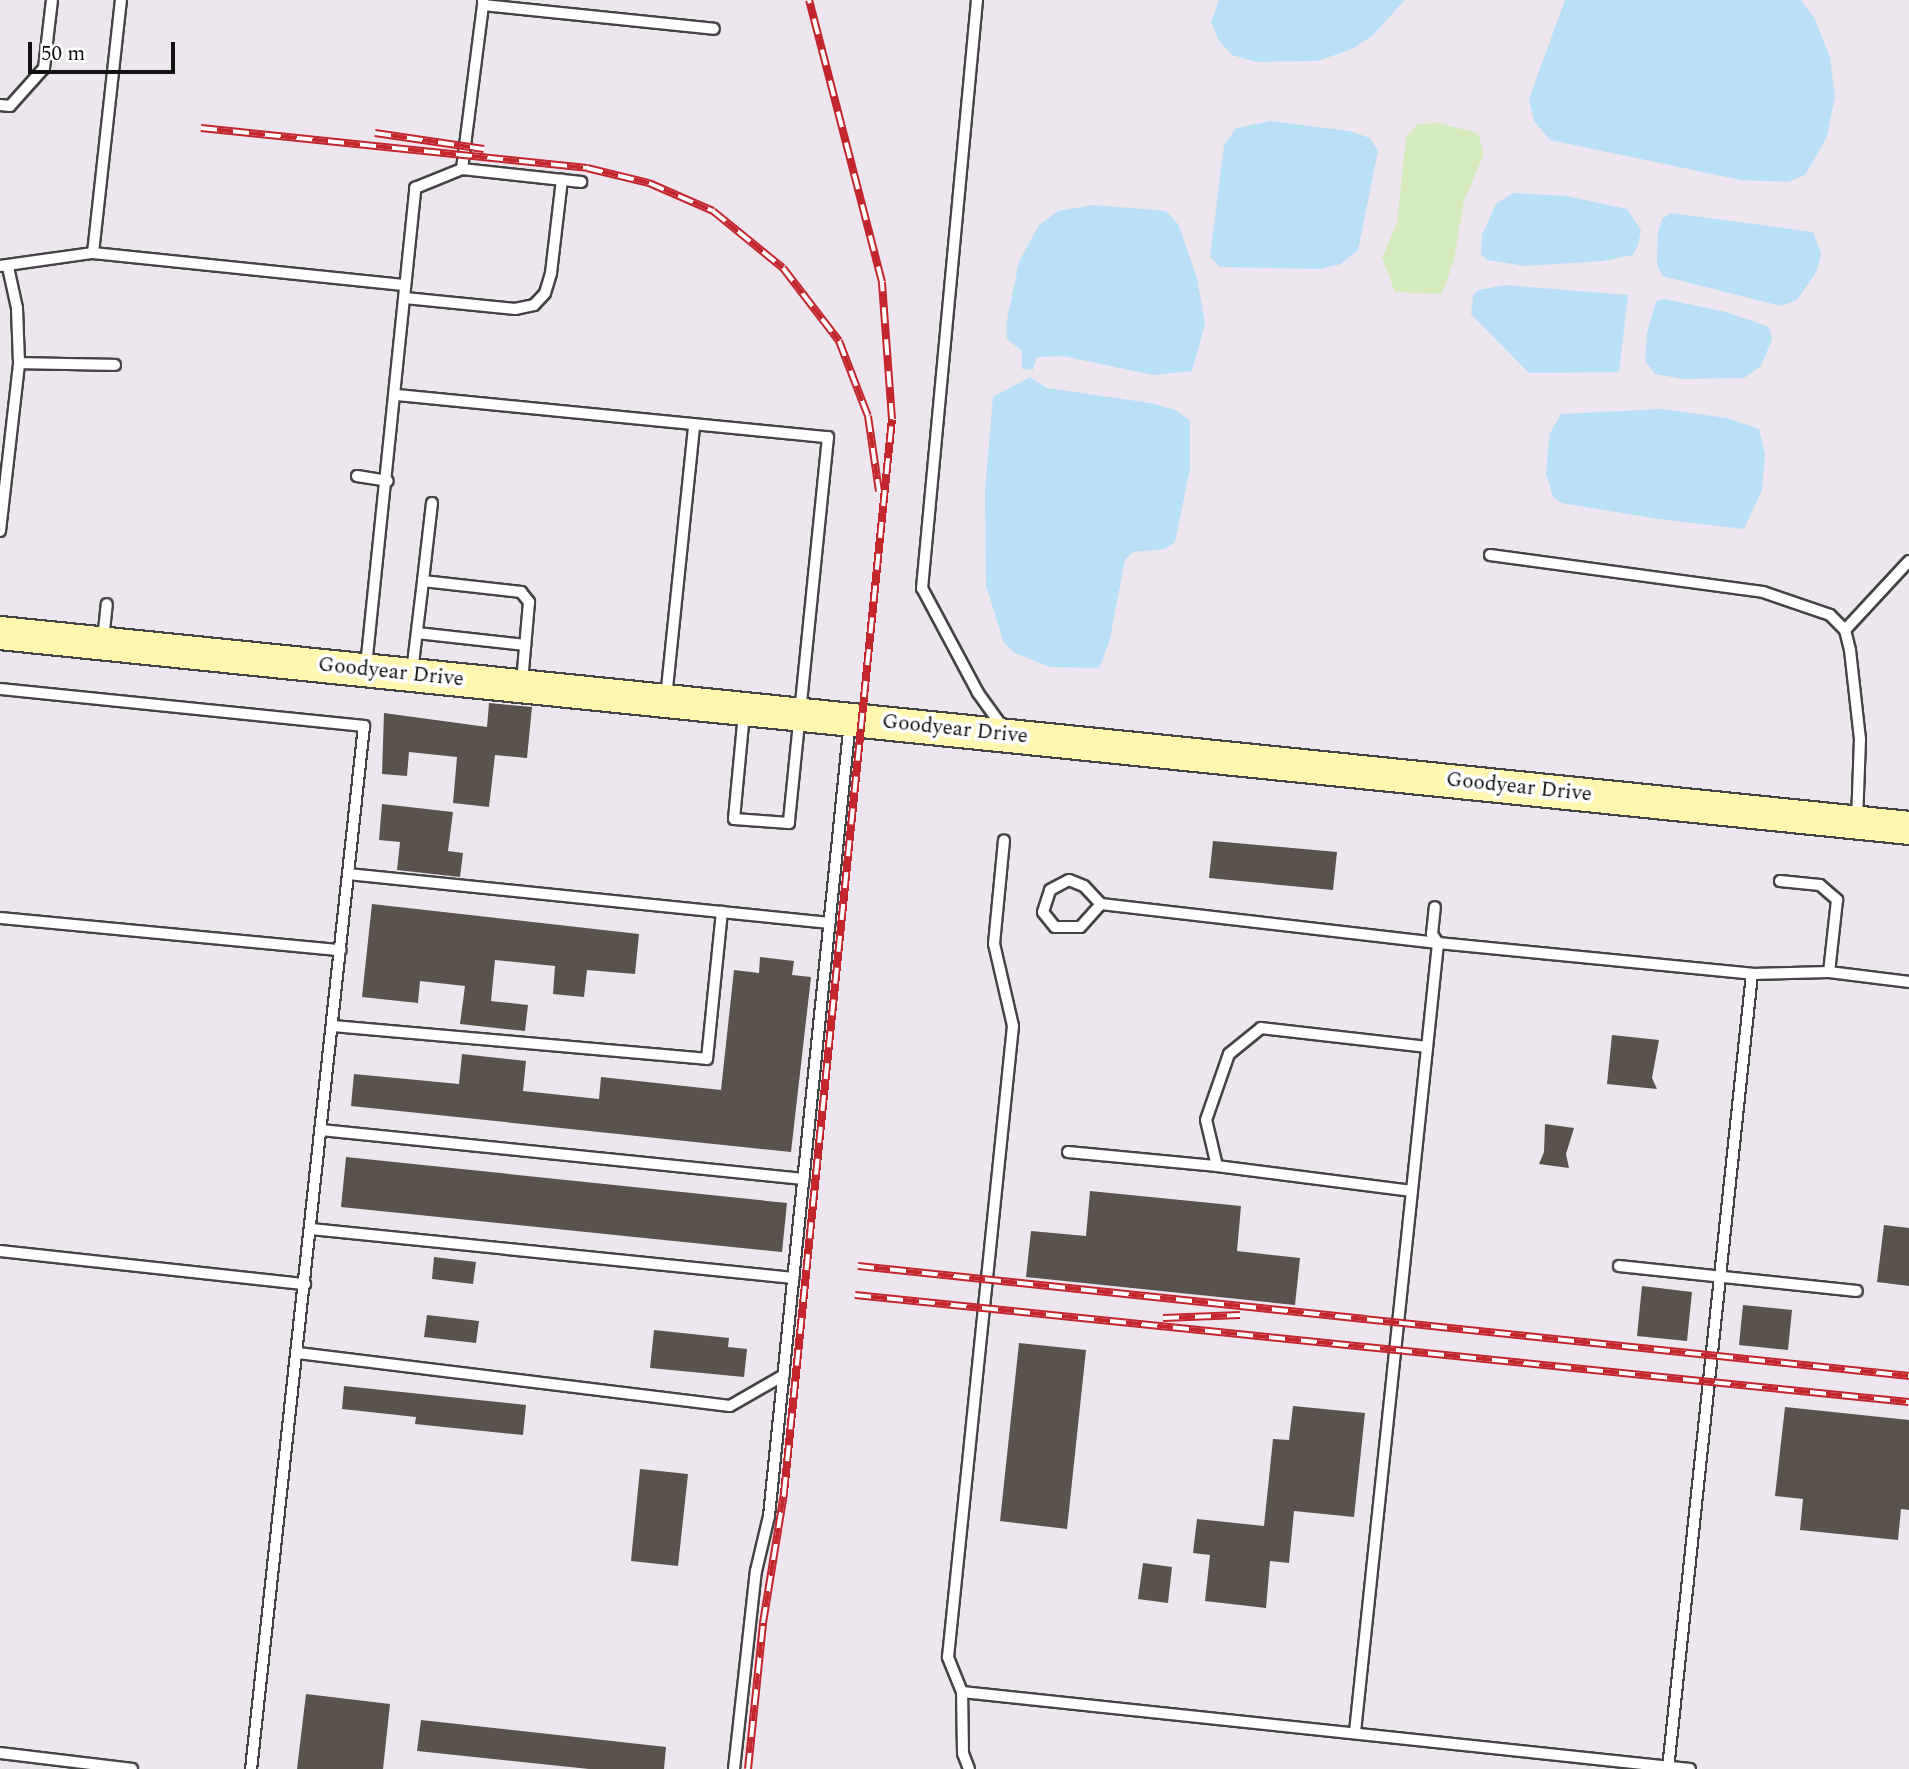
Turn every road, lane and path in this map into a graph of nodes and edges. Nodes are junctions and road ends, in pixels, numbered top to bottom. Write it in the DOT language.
graph roads {
  1 [pos="52,0"];
  2 [pos="121,0"];
  3 [pos="977,0"];
  4 [pos="483,2"];
  5 [pos="714,29"];
  6 [pos="0,105"];
  7 [pos="461,169"];
  8 [pos="562,180"];
  9 [pos="581,182"];
  10 [pos="93,253"];
  11 [pos="4,266"];
  12 [pos="403,285"];
  13 [pos="405,298"];
  14 [pos="19,363"];
  15 [pos="115,366"];
  16 [pos="397,395"];
  17 [pos="694,425"];
  18 [pos="357,476"];
  19 [pos="388,481"];
  20 [pos="432,503"];
  21 [pos="0,531"];
  22 [pos="1490,555"];
  23 [pos="1909,561"];
  24 [pos="423,581"];
  25 [pos="107,604"];
  26 [pos="1845,630"];
  27 [pos="0,633"];
  28 [pos="417,633"];
  29 [pos="103,643"];
  30 [pos="526,645"];
  31 [pos="365,669"];
  32 [pos="412,674"];
  33 [pos="522,685"];
  34 [pos="0,689"];
  35 [pos="666,701"];
  36 [pos="744,710"];
  37 [pos="800,715"];
  38 [pos="850,719"];
  39 [pos="1007,734"];
  40 [pos="1857,823"];
  41 [pos="1909,828"];
  42 [pos="1004,840"];
  43 [pos="348,874"];
  44 [pos="1780,881"];
  45 [pos="1101,904"];
  46 [pos="1435,907"];
  47 [pos="722,912"];
  48 [pos="0,918"];
  49 [pos="830,923"];
  50 [pos="1438,943"];
  51 [pos="340,950"];
  52 [pos="1829,972"];
  53 [pos="1752,974"];
  54 [pos="1909,982"];
  55 [pos="332,1026"];
  56 [pos="1427,1047"];
  57 [pos="321,1129"];
  58 [pos="1068,1152"];
  59 [pos="1217,1167"];
  60 [pos="804,1178"];
  61 [pos="1412,1191"];
  62 [pos="311,1229"];
  63 [pos="0,1251"];
  64 [pos="1619,1266"];
  65 [pos="1720,1277"];
  66 [pos="794,1279"];
  67 [pos="305,1284"];
  68 [pos="1857,1291"];
  69 [pos="298,1353"];
  70 [pos="784,1375"];
  71 [pos="962,1692"];
  72 [pos="1355,1732"];
  73 [pos="0,1753"];
  74 [pos="1578,1755"];
  75 [pos="1668,1768"];
  76 [pos="132,1769"];
  77 [pos="251,1769"];
  78 [pos="734,1769"];
  79 [pos="969,1769"];
  80 [pos="1576,1769"];
  81 [pos="1690,1769"];
  1 -- 6 [label="lane"];
  2 -- 10 [label="lane"];
  3 -- 39 [label="lane"];
  4 -- 5 [label="lane"];
  4 -- 7 [label="lane"];
  7 -- 8 [label="lane"];
  7 -- 12 [label="lane"];
  8 -- 9 [label="lane"];
  8 -- 13 [label="lane"];
  10 -- 11 [label="lane"];
  10 -- 12 [label="lane"];
  11 -- 14 [label="lane"];
  12 -- 13 [label="lane"];
  13 -- 16 [label="lane"];
  14 -- 15 [label="lane"];
  14 -- 21 [label="lane"];
  16 -- 17 [label="lane"];
  16 -- 19 [label="lane"];
  17 -- 35 [label="lane"];
  17 -- 37 [label="lane"];
  18 -- 19 [label="lane"];
  19 -- 31 [label="lane"];
  20 -- 24 [label="lane"];
  22 -- 26 [label="lane"];
  23 -- 26 [label="lane"];
  24 -- 28 [label="lane"];
  24 -- 30 [label="lane"];
  25 -- 29 [label="lane"];
  26 -- 40 [label="lane"];
  27 -- 29 [label="street, Goodyear Drive"];
  28 -- 30 [label="lane"];
  28 -- 32 [label="lane"];
  29 -- 31 [label="street, Goodyear Drive"];
  30 -- 33 [label="lane"];
  31 -- 32 [label="street, Goodyear Drive"];
  32 -- 33 [label="street, Goodyear Drive"];
  33 -- 35 [label="street, Goodyear Drive"];
  34 -- 43 [label="lane"];
  35 -- 36 [label="street, Goodyear Drive"];
  36 -- 37 [label="street, Goodyear Drive"];
  36 -- 37 [label="lane"];
  37 -- 38 [label="street, Goodyear Drive"];
  38 -- 39 [label="street, Goodyear Drive"];
  38 -- 49 [label="lane"];
  39 -- 40 [label="street, Goodyear Drive"];
  40 -- 41 [label="street, Goodyear Drive"];
  42 -- 71 [label="lane"];
  43 -- 47 [label="lane"];
  43 -- 51 [label="lane"];
  44 -- 52 [label="lane"];
  45 -- 45 [label="lane"];
  45 -- 50 [label="lane"];
  46 -- 50 [label="lane"];
  47 -- 49 [label="lane"];
  47 -- 55 [label="lane"];
  48 -- 51 [label="lane"];
  49 -- 60 [label="lane"];
  50 -- 53 [label="lane"];
  50 -- 56 [label="lane"];
  51 -- 55 [label="lane"];
  52 -- 53 [label="lane"];
  52 -- 54 [label="lane"];
  53 -- 65 [label="lane"];
  55 -- 57 [label="lane"];
  56 -- 59 [label="lane"];
  56 -- 61 [label="lane"];
  57 -- 60 [label="lane"];
  57 -- 62 [label="lane"];
  58 -- 59 [label="lane"];
  59 -- 61 [label="lane"];
  60 -- 66 [label="lane"];
  61 -- 72 [label="lane"];
  62 -- 66 [label="lane"];
  62 -- 67 [label="lane"];
  63 -- 67 [label="lane"];
  64 -- 65 [label="lane"];
  65 -- 68 [label="lane"];
  65 -- 75 [label="lane"];
  66 -- 70 [label="lane"];
  67 -- 69 [label="lane"];
  69 -- 70 [label="lane"];
  69 -- 77 [label="lane"];
  70 -- 78 [label="lane"];
  71 -- 72 [label="lane"];
  71 -- 79 [label="lane"];
  72 -- 74 [label="lane"];
  73 -- 76 [label="lane"];
  74 -- 75 [label="lane"];
  74 -- 80 [label="lane"];
  75 -- 81 [label="lane"];
}
